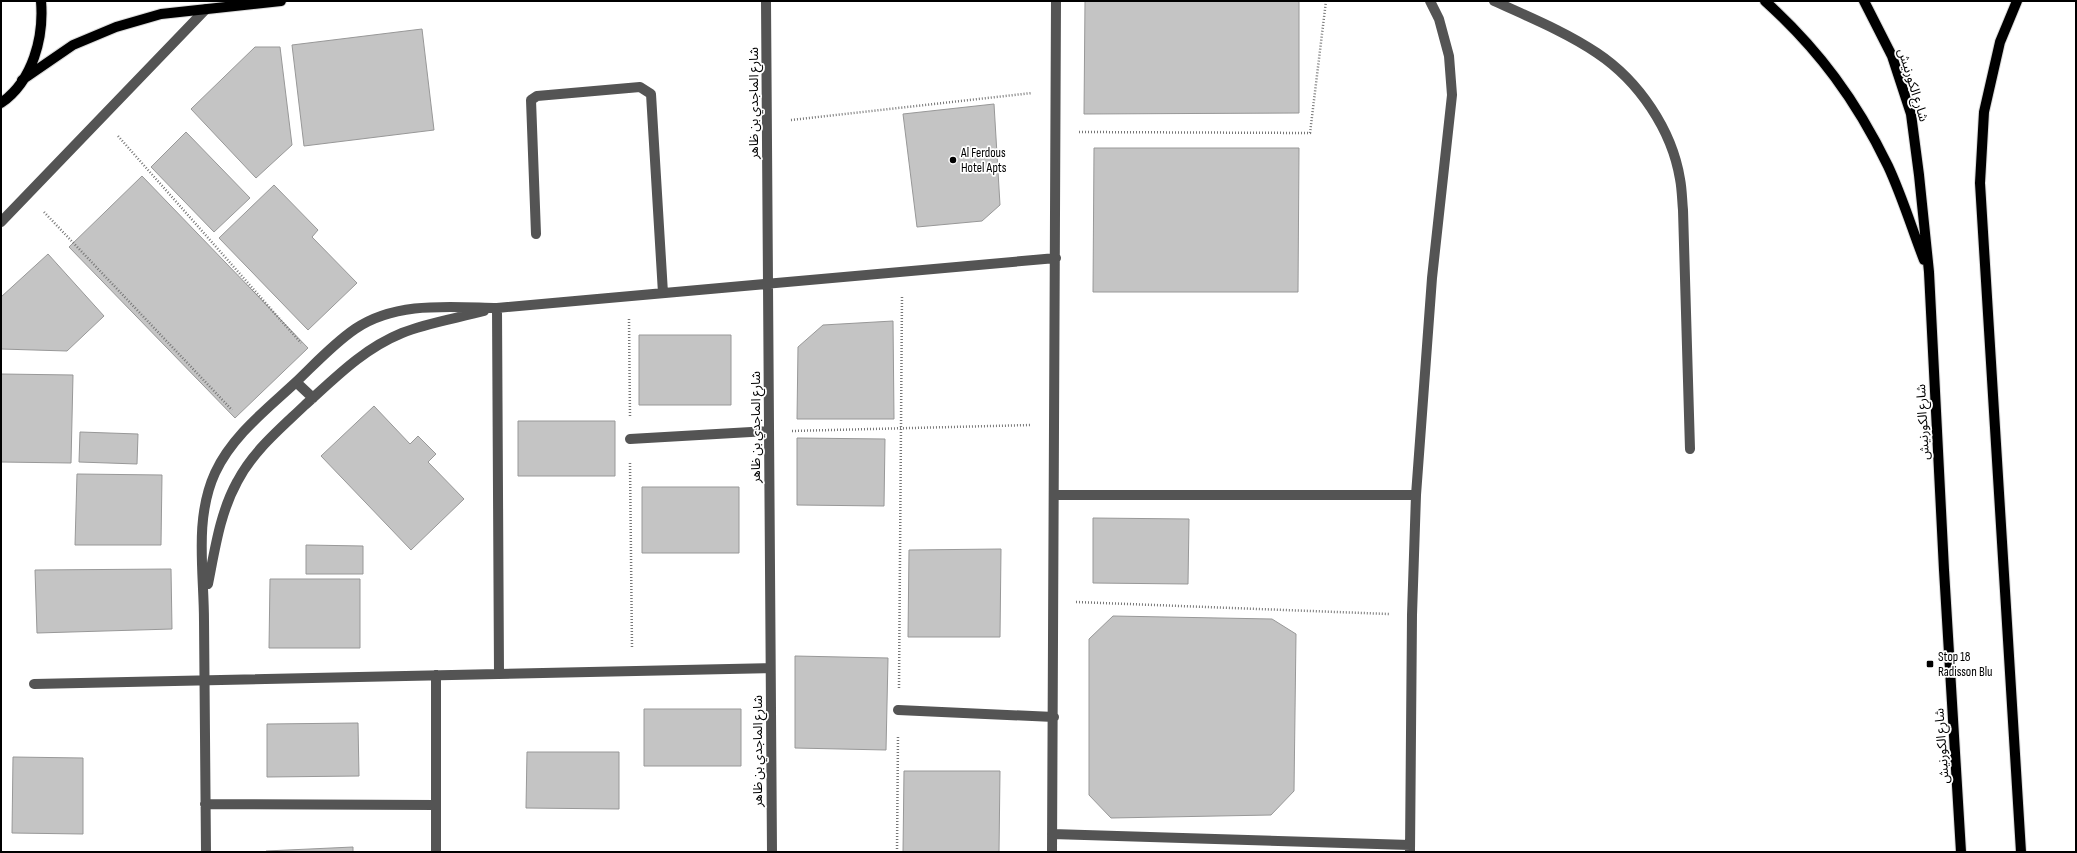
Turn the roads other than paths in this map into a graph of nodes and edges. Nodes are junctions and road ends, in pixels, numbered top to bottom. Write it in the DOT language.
graph roads {
  1 [pos="41,1"];
  2 [pos="281,1"];
  3 [pos="766,1"];
  4 [pos="1056,1"];
  5 [pos="1430,1"];
  6 [pos="1494,1"];
  7 [pos="1765,1"];
  8 [pos="1864,1"];
  9 [pos="2018,1"];
  10 [pos="206,8"];
  11 [pos="22,80"];
  12 [pos="4,100"];
  13 [pos="1,108"];
  14 [pos="1,222"];
  15 [pos="536,234"];
  16 [pos="1056,258"];
  17 [pos="1929,272"];
  18 [pos="768,284"];
  19 [pos="663,293"];
  20 [pos="497,308"];
  21 [pos="296,382"];
  22 [pos="313,398"];
  23 [pos="769,431"];
  24 [pos="630,439"];
  25 [pos="1690,449"];
  26 [pos="1055,495"];
  27 [pos="1416,495"];
  28 [pos="204,602"];
  29 [pos="770,668"];
  30 [pos="499,674"];
  31 [pos="436,675"];
  32 [pos="205,680"];
  33 [pos="34,684"];
  34 [pos="898,710"];
  35 [pos="1054,717"];
  36 [pos="205,804"];
  37 [pos="436,805"];
  38 [pos="1052,834"];
  39 [pos="1410,849"];
  40 [pos="206,852"];
  41 [pos="436,852"];
  42 [pos="772,852"];
  43 [pos="1052,852"];
  44 [pos="1961,852"];
  45 [pos="2021,852"];
  1 -- 11 [label="main road"];
  2 -- 10 [label="main road"];
  3 -- 18 [label="street, شارع الماجدي بن ظاهر"];
  4 -- 16 [label="street"];
  5 -- 27 [label="street"];
  6 -- 25 [label="street"];
  7 -- 17 [label="main road"];
  8 -- 17 [label="main road, شارع الكورنيش"];
  9 -- 45 [label="main road"];
  10 -- 11 [label="main road"];
  10 -- 14 [label="street"];
  11 -- 12 [label="main road"];
  12 -- 13 [label="main road"];
  15 -- 19 [label="street"];
  16 -- 18 [label="street"];
  16 -- 26 [label="street"];
  17 -- 44 [label="main road, شارع الكورنيش"];
  18 -- 19 [label="street"];
  18 -- 23 [label="street, شارع الماجدي بن ظاهر"];
  19 -- 20 [label="street"];
  20 -- 21 [label="street"];
  20 -- 22 [label="street"];
  20 -- 30 [label="street"];
  21 -- 22 [label="street"];
  21 -- 28 [label="street"];
  22 -- 28 [label="street"];
  23 -- 24 [label="street"];
  23 -- 29 [label="street, شارع الماجدي بن ظاهر"];
  26 -- 27 [label="street"];
  26 -- 35 [label="street"];
  27 -- 39 [label="street"];
  28 -- 32 [label="street"];
  29 -- 30 [label="street"];
  29 -- 42 [label="street, شارع الماجدي بن ظاهر"];
  30 -- 31 [label="street"];
  31 -- 32 [label="street"];
  31 -- 37 [label="street"];
  32 -- 33 [label="street"];
  32 -- 36 [label="street"];
  34 -- 35 [label="street"];
  35 -- 38 [label="street"];
  36 -- 37 [label="street"];
  36 -- 40 [label="street"];
  37 -- 41 [label="street"];
  38 -- 39 [label="street"];
  38 -- 43 [label="street"];
}
